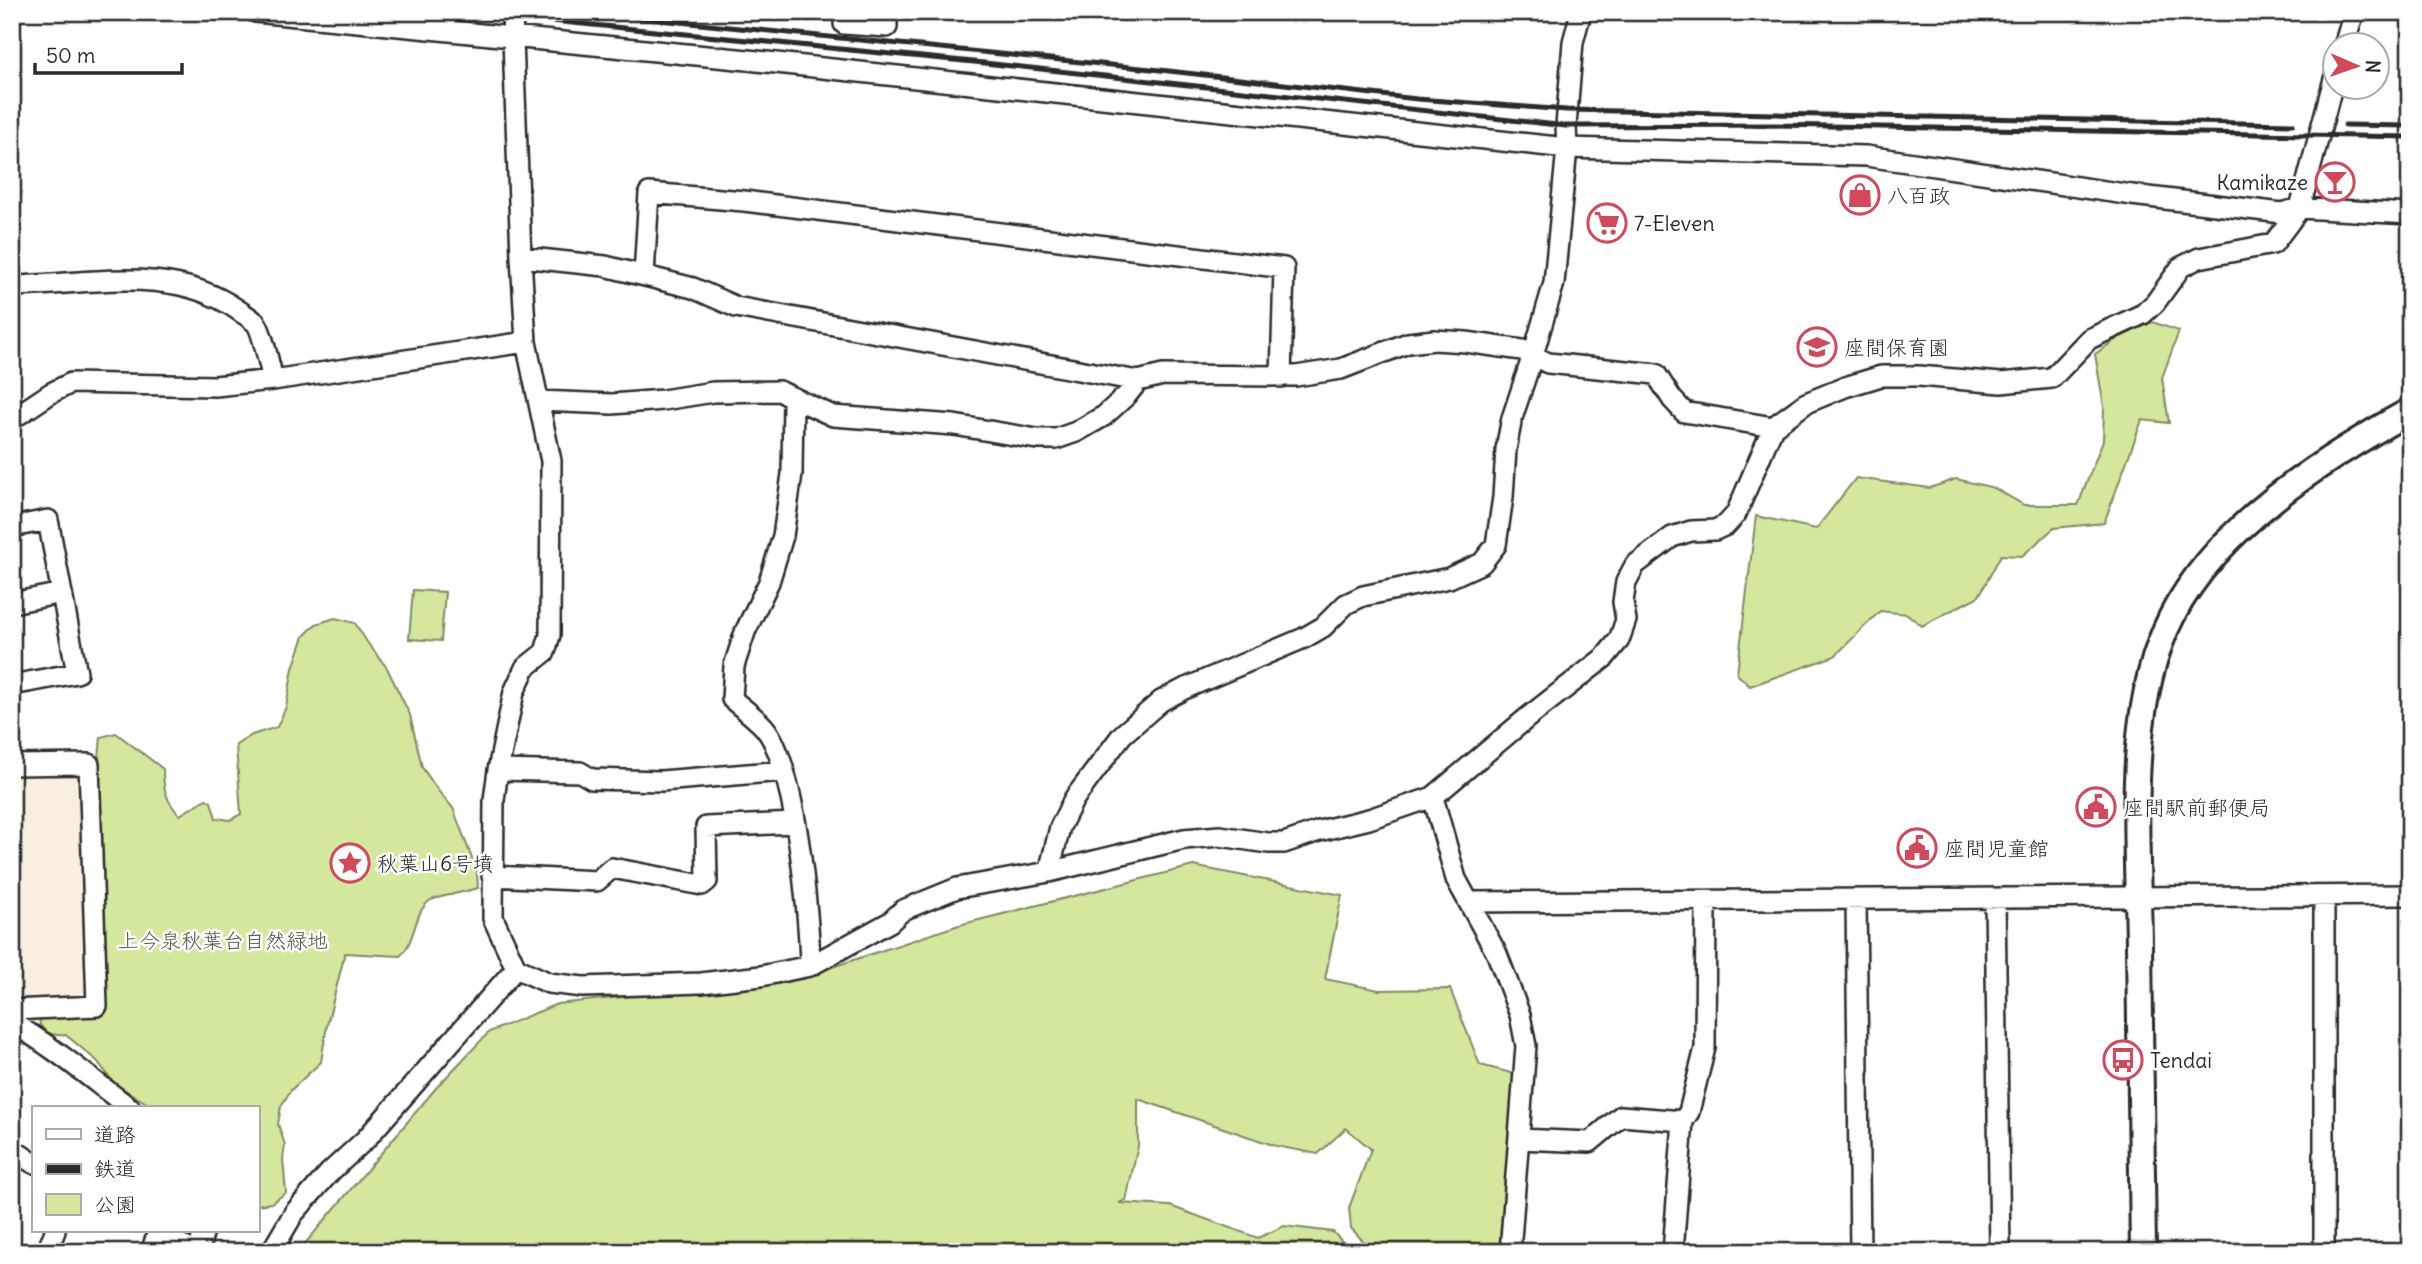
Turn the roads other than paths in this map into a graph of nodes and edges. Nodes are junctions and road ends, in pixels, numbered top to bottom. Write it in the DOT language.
graph roads {
  1 [pos="255,12"];
  2 [pos="512,12"];
  3 [pos="887,12"];
  4 [pos="1581,12"];
  5 [pos="2354,12"];
  6 [pos="844,24"];
  7 [pos="2348,32"];
  8 [pos="512,38"];
  9 [pos="2328,102"];
  10 [pos="1567,148"];
  11 [pos="2300,208"];
  12 [pos="2410,214"];
  13 [pos="521,257"];
  14 [pos="644,275"];
  15 [pos="12,286"];
  16 [pos="526,342"];
  17 [pos="1533,355"];
  18 [pos="1281,377"];
  19 [pos="273,380"];
  20 [pos="1138,380"];
  21 [pos="793,399"];
  22 [pos="539,401"];
  23 [pos="2410,411"];
  24 [pos="12,419"];
  25 [pos="1773,428"];
  26 [pos="12,527"];
  27 [pos="62,593"];
  28 [pos="12,603"];
  29 [pos="12,685"];
  30 [pos="12,765"];
  31 [pos="498,770"];
  32 [pos="784,771"];
  33 [pos="1433,797"];
  34 [pos="795,823"];
  35 [pos="1049,872"];
  36 [pos="492,876"];
  37 [pos="2410,895"];
  38 [pos="2324,896"];
  39 [pos="2138,898"];
  40 [pos="1995,899"];
  41 [pos="1856,900"];
  42 [pos="1706,901"];
  43 [pos="1469,902"];
  44 [pos="810,967"];
  45 [pos="516,968"];
  46 [pos="12,1010"];
  47 [pos="12,1023"];
  48 [pos="127,1106"];
  49 [pos="1683,1121"];
  50 [pos="1519,1139"];
  51 [pos="12,1149"];
  52 [pos="32,1162"];
  53 [pos="55,1232"];
  54 [pos="157,1232"];
  55 [pos="159,1232"];
  56 [pos="204,1232"];
  57 [pos="47,1252"];
  58 [pos="151,1252"];
  59 [pos="196,1252"];
  60 [pos="271,1252"];
  61 [pos="1510,1252"];
  62 [pos="1673,1252"];
  63 [pos="1860,1252"];
  64 [pos="2000,1252"];
  65 [pos="2143,1252"];
  66 [pos="2324,1252"];
  1 -- 8 [label="street"];
  2 -- 8 [label="street"];
  3 -- 6 [label="street"];
  4 -- 10 [label="street"];
  5 -- 7 [label="street"];
  8 -- 10 [label="street"];
  8 -- 13 [label="street"];
  9 -- 11 [label="street"];
  10 -- 11 [label="street"];
  10 -- 17 [label="street"];
  11 -- 12 [label="street"];
  11 -- 25 [label="street"];
  13 -- 14 [label="street"];
  13 -- 16 [label="street"];
  14 -- 18 [label="street"];
  14 -- 20 [label="street"];
  15 -- 19 [label="street"];
  16 -- 19 [label="street"];
  16 -- 22 [label="street"];
  17 -- 18 [label="street"];
  17 -- 25 [label="street"];
  17 -- 35 [label="street"];
  18 -- 20 [label="street"];
  19 -- 24 [label="street"];
  20 -- 21 [label="street"];
  21 -- 22 [label="street"];
  21 -- 32 [label="street"];
  22 -- 31 [label="street"];
  23 -- 39 [label="street"];
  25 -- 33 [label="street"];
  26 -- 27 [label="street"];
  27 -- 28 [label="street"];
  27 -- 29 [label="street"];
  30 -- 46 [label="street"];
  31 -- 32 [label="street"];
  31 -- 36 [label="street"];
  32 -- 34 [label="street"];
  33 -- 35 [label="street"];
  33 -- 43 [label="street"];
  34 -- 36 [label="street"];
  34 -- 44 [label="street"];
  35 -- 44 [label="street"];
  36 -- 45 [label="street"];
  37 -- 38 [label="street"];
  38 -- 39 [label="street"];
  38 -- 66 [label="street"];
  39 -- 40 [label="street"];
  39 -- 65 [label="street"];
  40 -- 41 [label="street"];
  40 -- 64 [label="street"];
  41 -- 42 [label="street"];
  41 -- 63 [label="street"];
  42 -- 43 [label="street"];
  42 -- 49 [label="street"];
  43 -- 50 [label="street"];
  44 -- 45 [label="street"];
  45 -- 60 [label="street"];
  47 -- 48 [label="street"];
  49 -- 50 [label="street"];
  49 -- 62 [label="street"];
  50 -- 61 [label="street"];
  51 -- 52 [label="street"];
  53 -- 57 [label="street"];
  54 -- 58 [label="street"];
  55 -- 59 [label="street"];
  56 -- 59 [label="street"];
}
